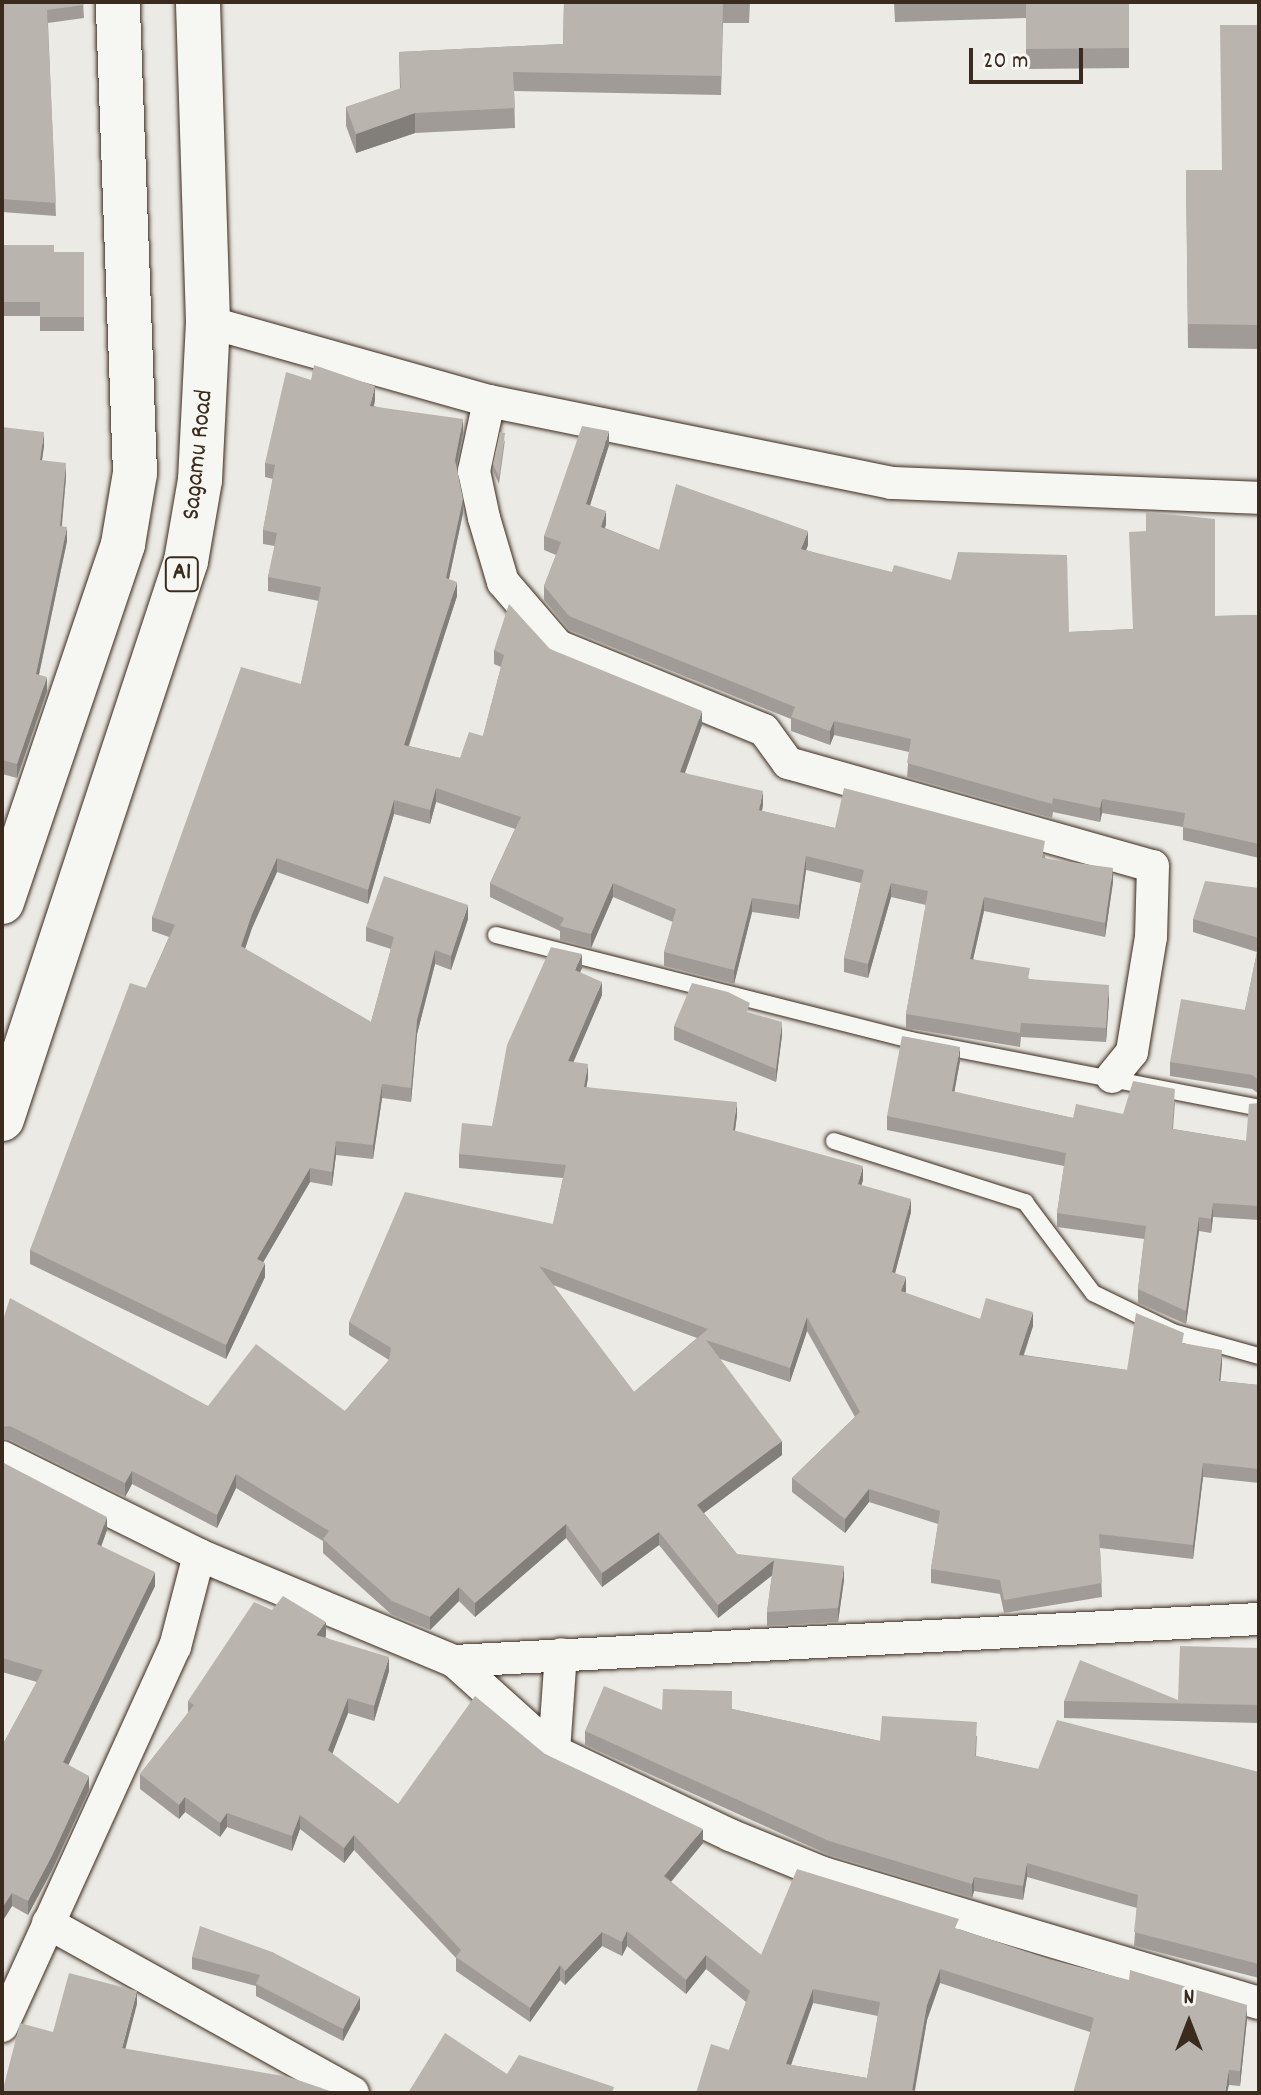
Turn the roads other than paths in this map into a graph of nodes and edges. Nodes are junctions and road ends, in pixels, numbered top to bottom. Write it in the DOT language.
graph roads {
  1 [pos="118,2"];
  2 [pos="198,2"];
  3 [pos="208,322"];
  4 [pos="489,401"];
  5 [pos="1259,498"];
  6 [pos="2,902"];
  7 [pos="496,935"];
  8 [pos="1112,1077"];
  9 [pos="1259,1108"];
  10 [pos="2,1119"];
  11 [pos="834,1141"];
  12 [pos="1259,1356"];
  13 [pos="2,1457"];
  14 [pos="199,1555"];
  15 [pos="1259,1619"];
  16 [pos="561,1654"];
  17 [pos="454,1661"];
  18 [pos="554,1751"];
  19 [pos="48,1923"];
  20 [pos="1259,2003"];
  21 [pos="2,2026"];
  22 [pos="353,2093"];
  1 -- 6 [label="highway"];
  2 -- 3 [label="highway, Sagamu Road / A1"];
  3 -- 4 [label="street"];
  3 -- 10 [label="highway, Sagamu Road / A1"];
  4 -- 5 [label="street"];
  4 -- 8 [label="street"];
  7 -- 8 [label="lane"];
  8 -- 9 [label="lane"];
  11 -- 12 [label="lane"];
  13 -- 14 [label="street"];
  14 -- 17 [label="street"];
  14 -- 19 [label="street"];
  15 -- 16 [label="street"];
  16 -- 17 [label="street"];
  16 -- 18 [label="street"];
  17 -- 18 [label="street"];
  18 -- 20 [label="street"];
  19 -- 21 [label="street"];
  19 -- 22 [label="street"];
}
